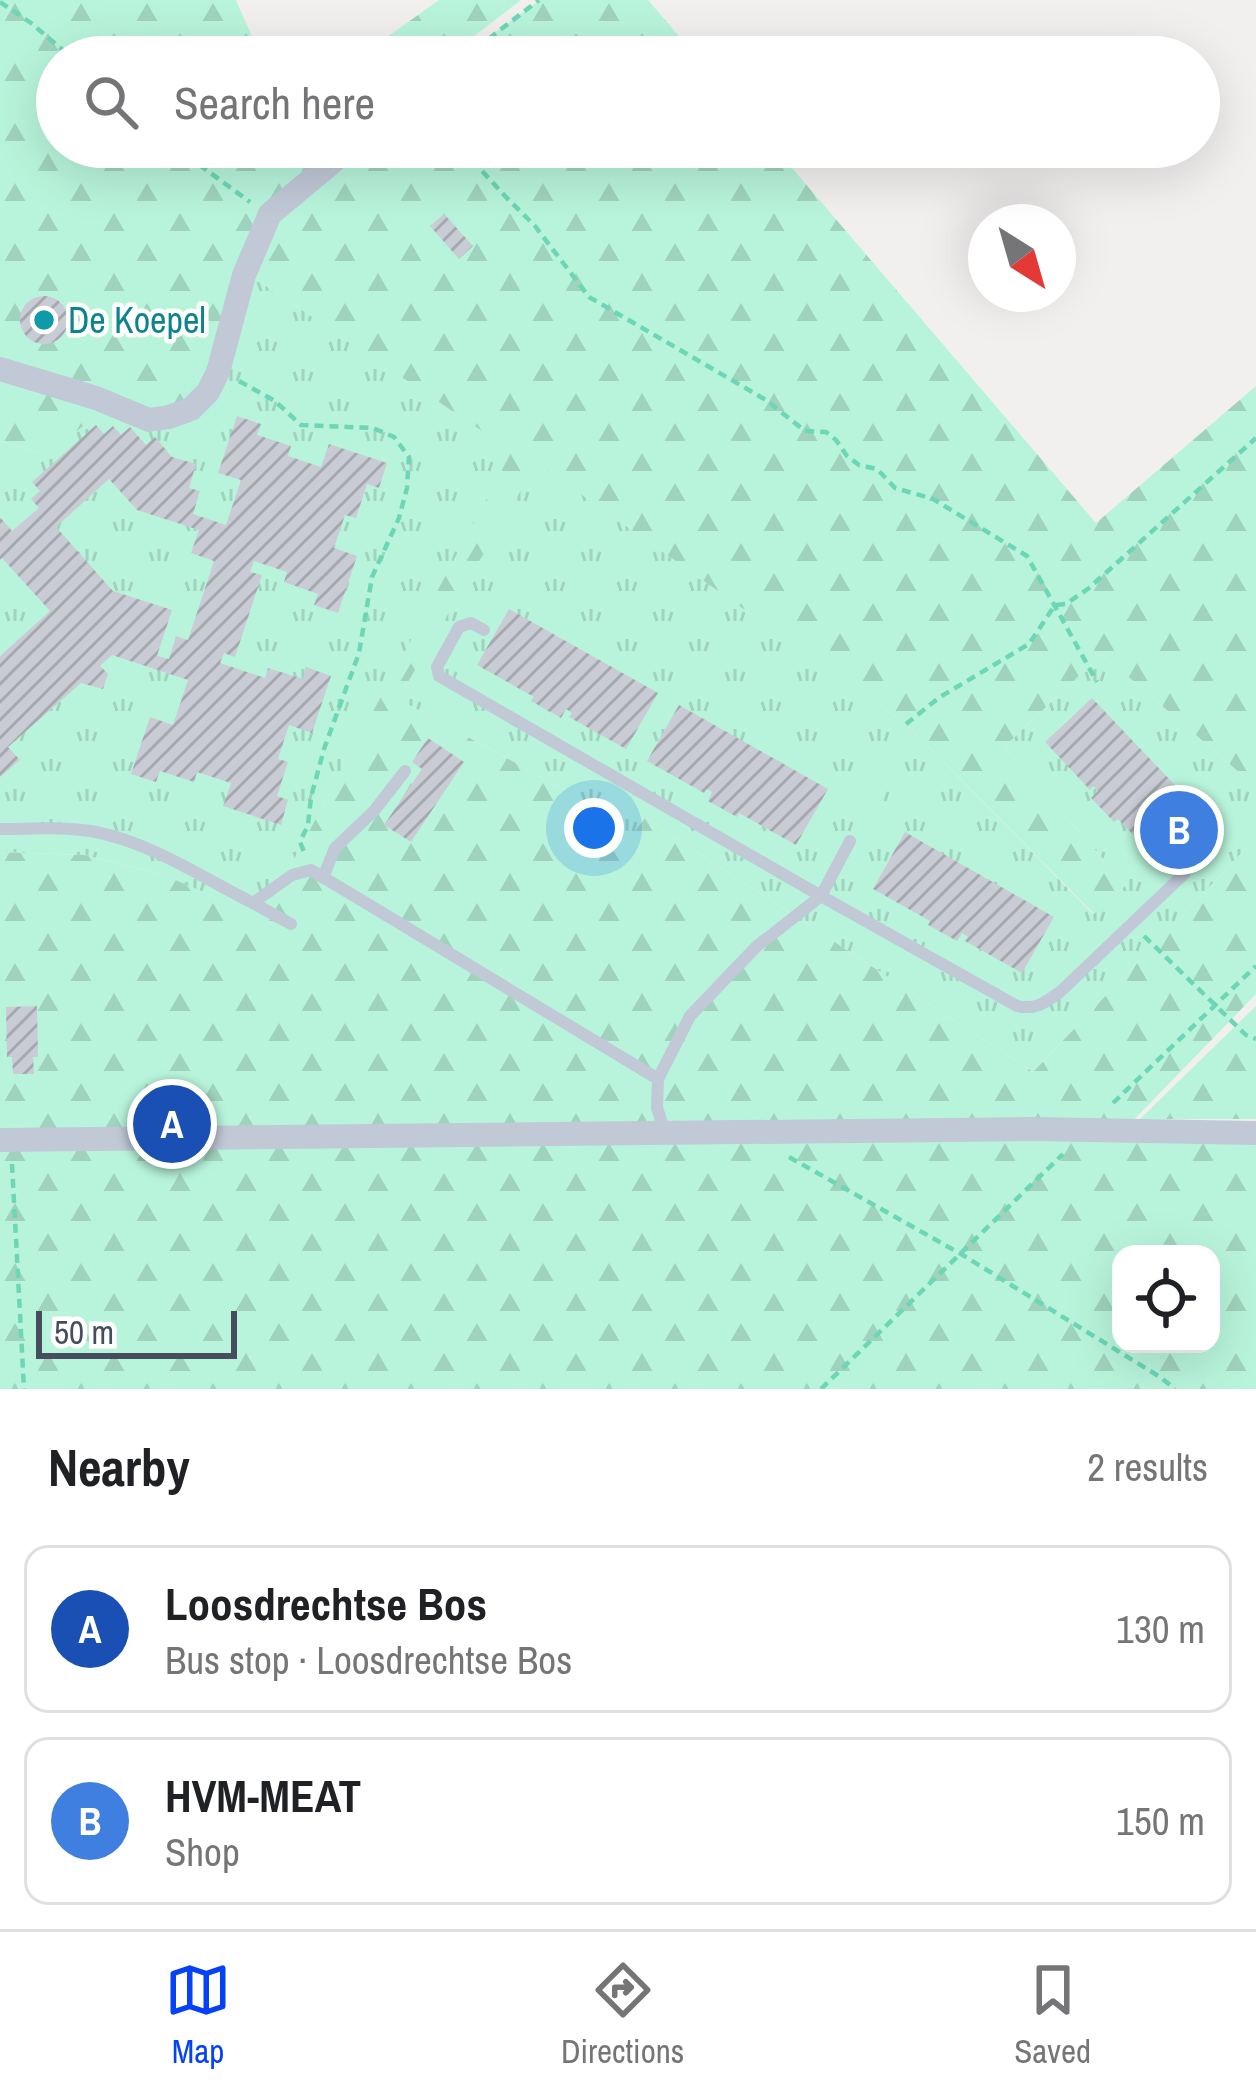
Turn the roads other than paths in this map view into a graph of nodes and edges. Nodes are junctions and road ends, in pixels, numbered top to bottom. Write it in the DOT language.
graph roads {
  1 [pos="325,168"];
  2 [pos="0,369"];
  3 [pos="484,630"];
  4 [pos="405,771"];
  5 [pos="0,829"];
  6 [pos="850,841"];
  7 [pos="1185,872"];
  8 [pos="316,874"];
  9 [pos="820,896"];
  10 [pos="253,904"];
  11 [pos="291,924"];
  12 [pos="658,1079"];
  13 [pos="665,1133"];
  14 [pos="1256,1133"];
  15 [pos="5,1140"];
  1 -- 2 [label="street"];
  3 -- 9 [label="lane"];
  4 -- 8 [label="lane"];
  5 -- 10 [label="lane"];
  6 -- 9 [label="lane"];
  7 -- 9 [label="lane"];
  8 -- 10 [label="lane"];
  8 -- 12 [label="lane"];
  9 -- 12 [label="lane"];
  10 -- 11 [label="lane"];
  12 -- 13 [label="lane"];
  13 -- 14 [label="street"];
  13 -- 15 [label="street"];
}
